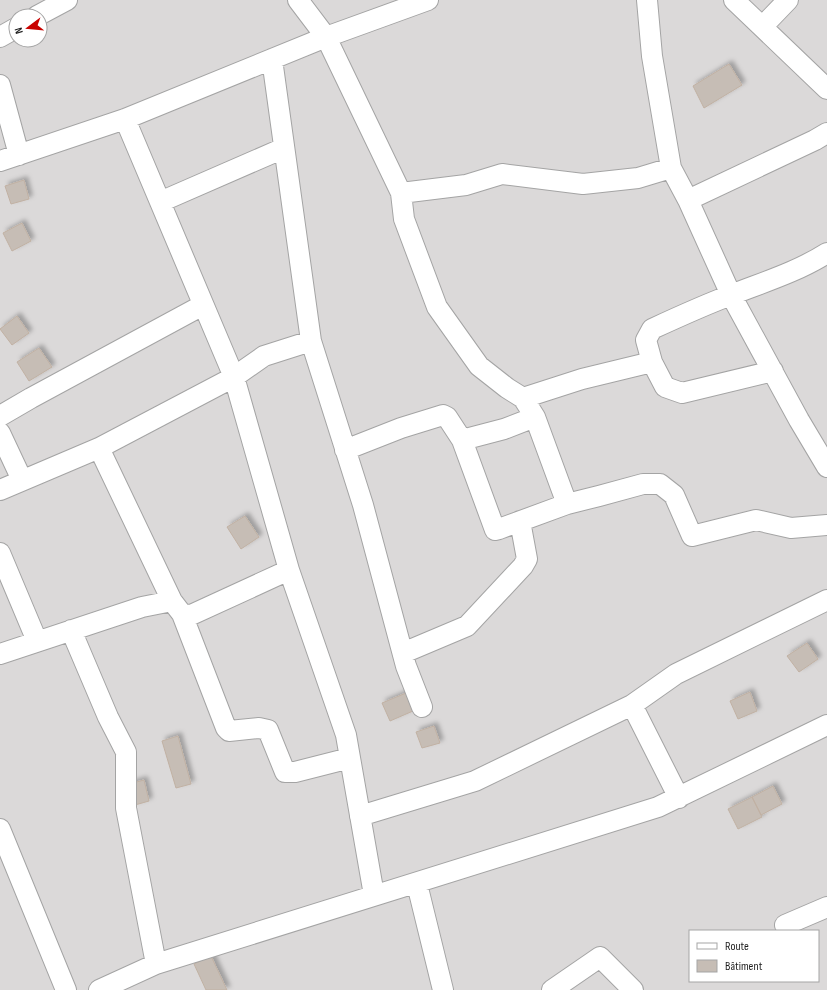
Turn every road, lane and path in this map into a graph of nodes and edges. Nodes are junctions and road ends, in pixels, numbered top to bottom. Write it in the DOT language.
graph roads {
  1 [pos="66,0"];
  2 [pos="298,0"];
  3 [pos="428,0"];
  4 [pos="647,0"];
  5 [pos="734,0"];
  6 [pos="788,0"];
  7 [pos="48,10"];
  8 [pos="763,26"];
  9 [pos="326,37"];
  10 [pos="272,59"];
  11 [pos="0,85"];
  12 [pos="827,89"];
  13 [pos="125,119"];
  14 [pos="827,133"];
  15 [pos="284,148"];
  16 [pos="19,155"];
  17 [pos="0,161"];
  18 [pos="672,168"];
  19 [pos="401,194"];
  20 [pos="688,200"];
  21 [pos="160,202"];
  22 [pos="827,253"];
  23 [pos="731,295"];
  24 [pos="203,305"];
  25 [pos="311,341"];
  26 [pos="652,362"];
  27 [pos="773,371"];
  28 [pos="234,377"];
  29 [pos="523,398"];
  30 [pos="0,416"];
  31 [pos="535,418"];
  32 [pos="0,432"];
  33 [pos="462,440"];
  34 [pos="99,448"];
  35 [pos="345,450"];
  36 [pos="827,467"];
  37 [pos="22,480"];
  38 [pos="0,490"];
  39 [pos="567,504"];
  40 [pos="520,521"];
  41 [pos="827,525"];
  42 [pos="0,552"];
  43 [pos="289,570"];
  44 [pos="827,600"];
  45 [pos="177,607"];
  46 [pos="71,630"];
  47 [pos="37,641"];
  48 [pos="403,653"];
  49 [pos="0,654"];
  50 [pos="632,705"];
  51 [pos="422,707"];
  52 [pos="827,725"];
  53 [pos="350,758"];
  54 [pos="679,798"];
  55 [pos="360,816"];
  56 [pos="0,829"];
  57 [pos="417,884"];
  58 [pos="374,895"];
  59 [pos="827,908"];
  60 [pos="785,926"];
  61 [pos="156,964"];
  62 [pos="66,990"];
  63 [pos="99,990"];
  64 [pos="443,990"];
  65 [pos="552,990"];
  66 [pos="633,990"];
  1 -- 7 [label="street"];
  2 -- 9 [label="street"];
  3 -- 9 [label="street"];
  4 -- 18 [label="street"];
  5 -- 8 [label="street"];
  6 -- 8 [label="street"];
  8 -- 12 [label="street"];
  9 -- 10 [label="street"];
  9 -- 19 [label="street"];
  10 -- 13 [label="street"];
  10 -- 15 [label="street"];
  11 -- 16 [label="street"];
  13 -- 16 [label="street"];
  13 -- 21 [label="street"];
  14 -- 20 [label="street"];
  15 -- 21 [label="street"];
  15 -- 25 [label="street"];
  16 -- 17 [label="street"];
  18 -- 19 [label="street"];
  18 -- 20 [label="street"];
  19 -- 29 [label="street"];
  20 -- 23 [label="street"];
  21 -- 24 [label="street"];
  22 -- 23 [label="street"];
  23 -- 26 [label="street"];
  23 -- 27 [label="street"];
  24 -- 28 [label="street"];
  24 -- 30 [label="street"];
  25 -- 28 [label="street"];
  25 -- 35 [label="street"];
  26 -- 27 [label="street"];
  26 -- 29 [label="street"];
  27 -- 36 [label="street"];
  28 -- 34 [label="street"];
  28 -- 43 [label="street"];
  29 -- 31 [label="street"];
  31 -- 33 [label="street"];
  31 -- 39 [label="street"];
  32 -- 37 [label="street"];
  33 -- 35 [label="street"];
  33 -- 40 [label="street"];
  34 -- 37 [label="street"];
  34 -- 45 [label="street"];
  35 -- 48 [label="street"];
  37 -- 38 [label="street"];
  39 -- 40 [label="street"];
  39 -- 41 [label="street"];
  40 -- 48 [label="street"];
  42 -- 47 [label="street"];
  43 -- 45 [label="street"];
  43 -- 53 [label="street"];
  44 -- 50 [label="street"];
  45 -- 46 [label="street"];
  45 -- 53 [label="street"];
  46 -- 47 [label="street"];
  46 -- 61 [label="street"];
  47 -- 49 [label="street"];
  48 -- 51 [label="street"];
  50 -- 54 [label="street"];
  50 -- 55 [label="street"];
  52 -- 54 [label="street"];
  53 -- 55 [label="street"];
  54 -- 57 [label="street"];
  55 -- 58 [label="street"];
  56 -- 62 [label="street"];
  57 -- 58 [label="street"];
  57 -- 64 [label="street"];
  58 -- 61 [label="street"];
  59 -- 60 [label="street"];
  61 -- 63 [label="street"];
  65 -- 66 [label="street"];
}
